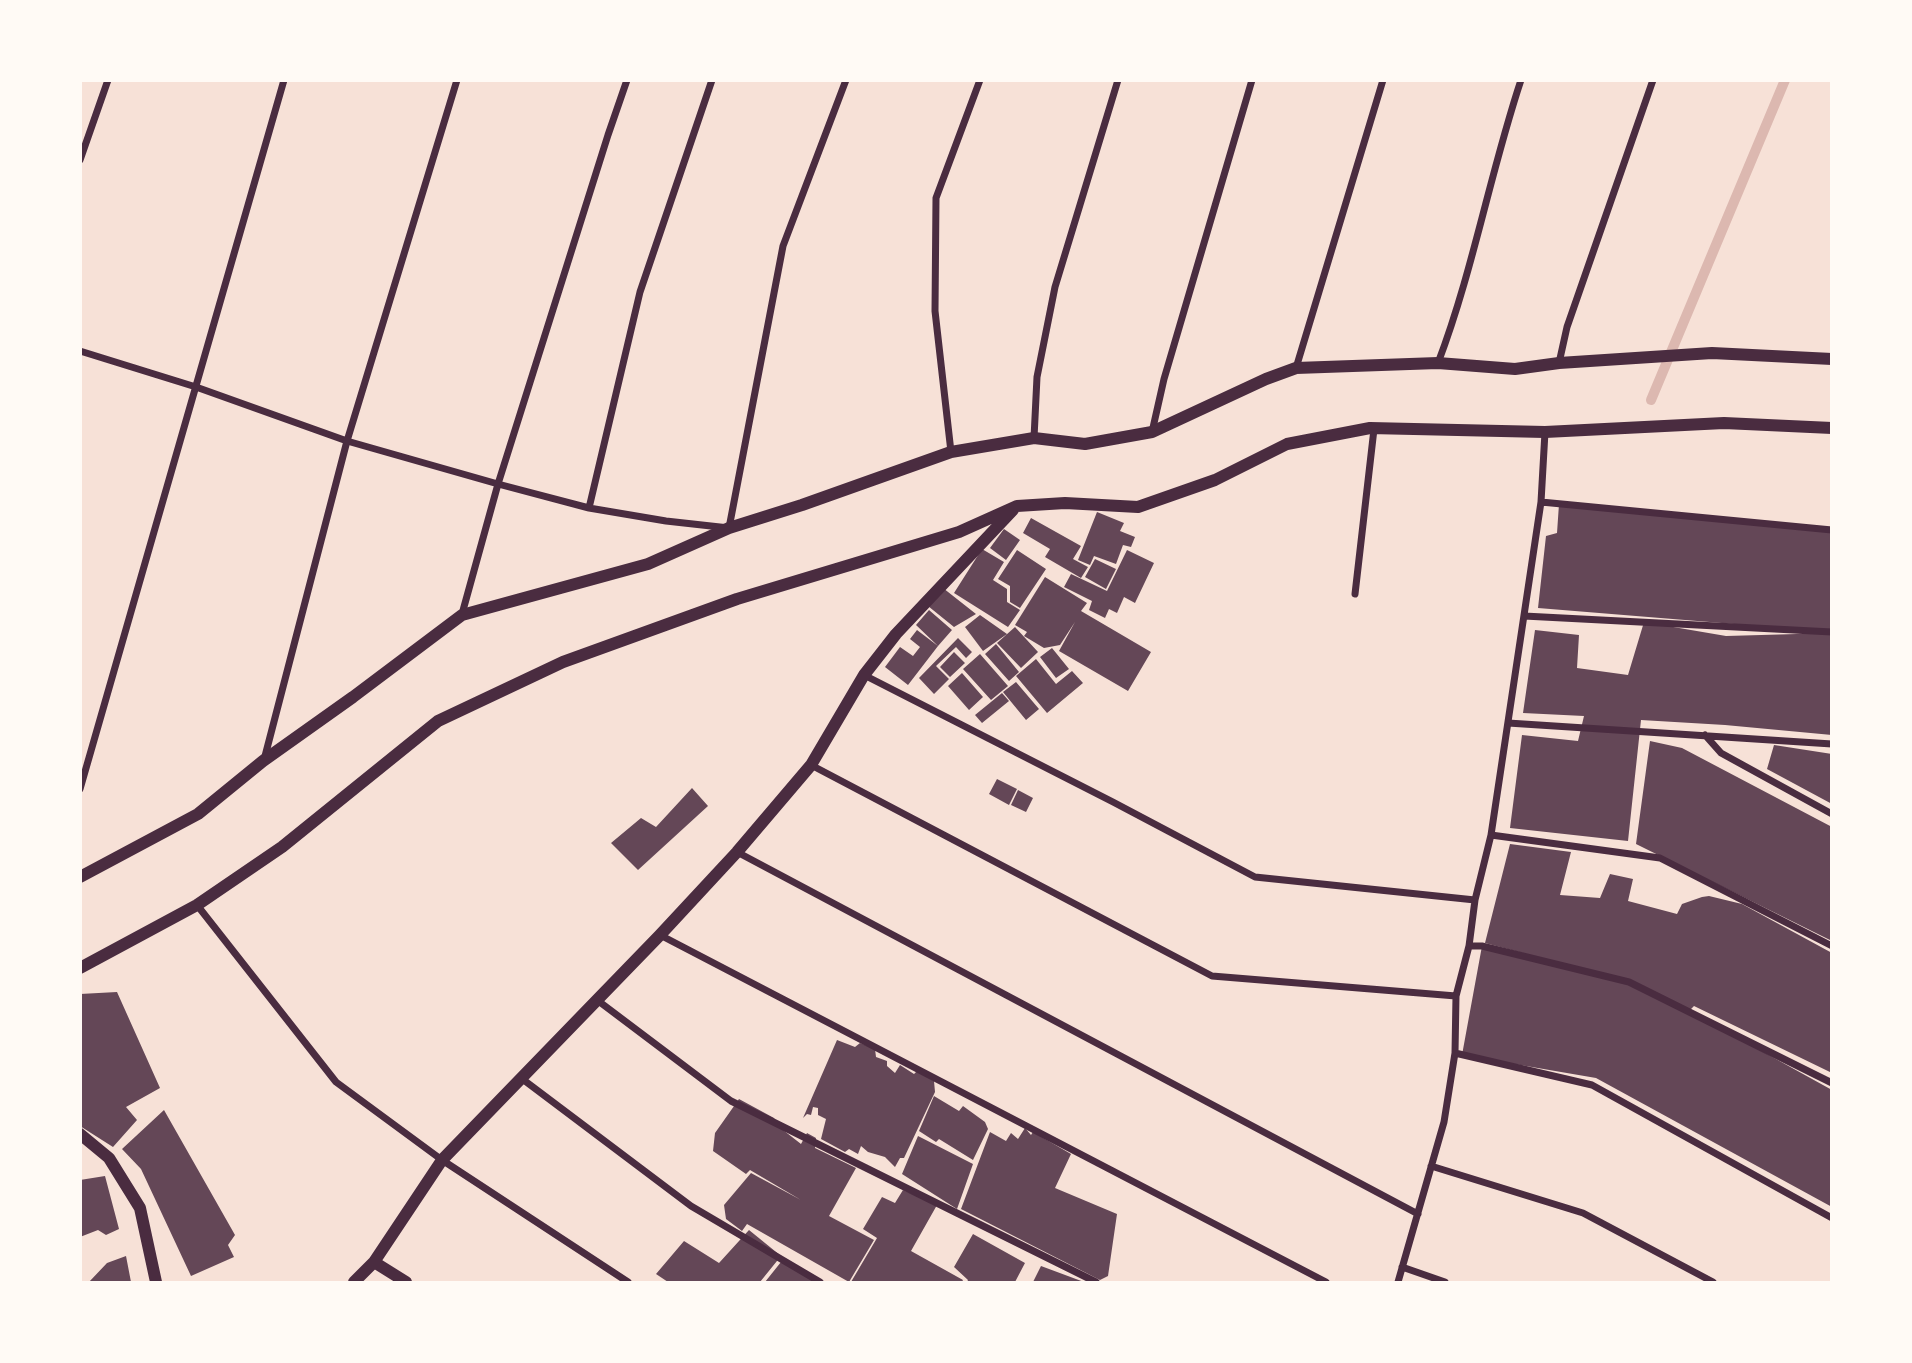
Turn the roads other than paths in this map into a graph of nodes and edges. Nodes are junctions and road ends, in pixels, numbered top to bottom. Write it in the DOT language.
graph roads {
  1 [pos="108,80"];
  2 [pos="284,80"];
  3 [pos="457,80"];
  4 [pos="627,80"];
  5 [pos="712,80"];
  6 [pos="846,80"];
  7 [pos="980,80"];
  8 [pos="1118,80"];
  9 [pos="1252,80"];
  10 [pos="1383,80"];
  11 [pos="1521,80"];
  12 [pos="1653,80"];
  13 [pos="80,160"];
  14 [pos="80,351"];
  15 [pos="1832,359"];
  16 [pos="1438,363"];
  17 [pos="1559,363"];
  18 [pos="1296,368"];
  19 [pos="196,387"];
  20 [pos="1832,428"];
  21 [pos="1374,429"];
  22 [pos="1152,432"];
  23 [pos="1545,432"];
  24 [pos="1034,438"];
  25 [pos="347,441"];
  26 [pos="951,452"];
  27 [pos="498,484"];
  28 [pos="1541,502"];
  29 [pos="1017,506"];
  30 [pos="589,508"];
  31 [pos="729,528"];
  32 [pos="1832,530"];
  33 [pos="1355,594"];
  34 [pos="462,615"];
  35 [pos="1524,616"];
  36 [pos="1832,632"];
  37 [pos="864,675"];
  38 [pos="1507,723"];
  39 [pos="1705,735"];
  40 [pos="1832,744"];
  41 [pos="263,761"];
  42 [pos="811,765"];
  43 [pos="80,789"];
  44 [pos="1832,814"];
  45 [pos="1491,835"];
  46 [pos="737,852"];
  47 [pos="80,877"];
  48 [pos="1475,901"];
  49 [pos="197,905"];
  50 [pos="660,935"];
  51 [pos="1469,946"];
  52 [pos="1832,946"];
  53 [pos="80,968"];
  54 [pos="1456,996"];
  55 [pos="597,1000"];
  56 [pos="1455,1053"];
  57 [pos="521,1078"];
  58 [pos="1832,1083"];
  59 [pos="80,1134"];
  60 [pos="442,1160"];
  61 [pos="1432,1166"];
  62 [pos="1418,1214"];
  63 [pos="1832,1218"];
  64 [pos="374,1262"];
  65 [pos="1402,1267"];
  66 [pos="156,1283"];
  67 [pos="354,1283"];
  68 [pos="406,1283"];
  69 [pos="628,1283"];
  70 [pos="820,1283"];
  71 [pos="1096,1283"];
  72 [pos="1326,1283"];
  73 [pos="1398,1283"];
  74 [pos="1445,1283"];
  75 [pos="1713,1283"];
  1 -- 13 [label="street"];
  2 -- 19 [label="street"];
  3 -- 25 [label="street"];
  4 -- 27 [label="street"];
  5 -- 30 [label="street"];
  6 -- 31 [label="street"];
  7 -- 26 [label="street"];
  8 -- 24 [label="street"];
  9 -- 22 [label="street"];
  10 -- 18 [label="street"];
  11 -- 16 [label="street"];
  12 -- 17 [label="street"];
  14 -- 19 [label="street"];
  15 -- 17 [label="street"];
  16 -- 17 [label="street"];
  16 -- 18 [label="street"];
  18 -- 22 [label="street"];
  19 -- 25 [label="street"];
  19 -- 43 [label="street"];
  20 -- 23 [label="street"];
  21 -- 23 [label="street"];
  21 -- 29 [label="street"];
  21 -- 33 [label="street"];
  22 -- 24 [label="street"];
  23 -- 28 [label="street"];
  24 -- 26 [label="street"];
  25 -- 27 [label="street"];
  25 -- 41 [label="street"];
  26 -- 31 [label="street"];
  27 -- 30 [label="street"];
  27 -- 34 [label="street"];
  28 -- 32 [label="street"];
  28 -- 35 [label="street"];
  29 -- 37 [label="street"];
  29 -- 49 [label="street"];
  30 -- 31 [label="street"];
  31 -- 34 [label="street"];
  34 -- 41 [label="street"];
  35 -- 36 [label="street"];
  35 -- 38 [label="street"];
  37 -- 42 [label="street"];
  37 -- 48 [label="street"];
  38 -- 39 [label="street"];
  38 -- 45 [label="street"];
  39 -- 40 [label="street"];
  39 -- 44 [label="street"];
  41 -- 47 [label="street"];
  42 -- 46 [label="street"];
  42 -- 54 [label="street"];
  45 -- 48 [label="street"];
  45 -- 52 [label="street"];
  46 -- 50 [label="street"];
  46 -- 62 [label="street"];
  48 -- 51 [label="street"];
  49 -- 53 [label="street"];
  49 -- 60 [label="street"];
  50 -- 55 [label="street"];
  50 -- 72 [label="street"];
  51 -- 54 [label="street"];
  51 -- 58 [label="street"];
  54 -- 56 [label="street"];
  55 -- 57 [label="street"];
  55 -- 71 [label="street"];
  56 -- 61 [label="street"];
  56 -- 63 [label="street"];
  57 -- 60 [label="street"];
  57 -- 70 [label="street"];
  59 -- 66 [label="street"];
  60 -- 64 [label="street"];
  60 -- 69 [label="street"];
  61 -- 62 [label="street"];
  61 -- 75 [label="street"];
  62 -- 65 [label="street"];
  64 -- 67 [label="street"];
  64 -- 68 [label="street"];
  65 -- 73 [label="street"];
  65 -- 74 [label="street"];
}
